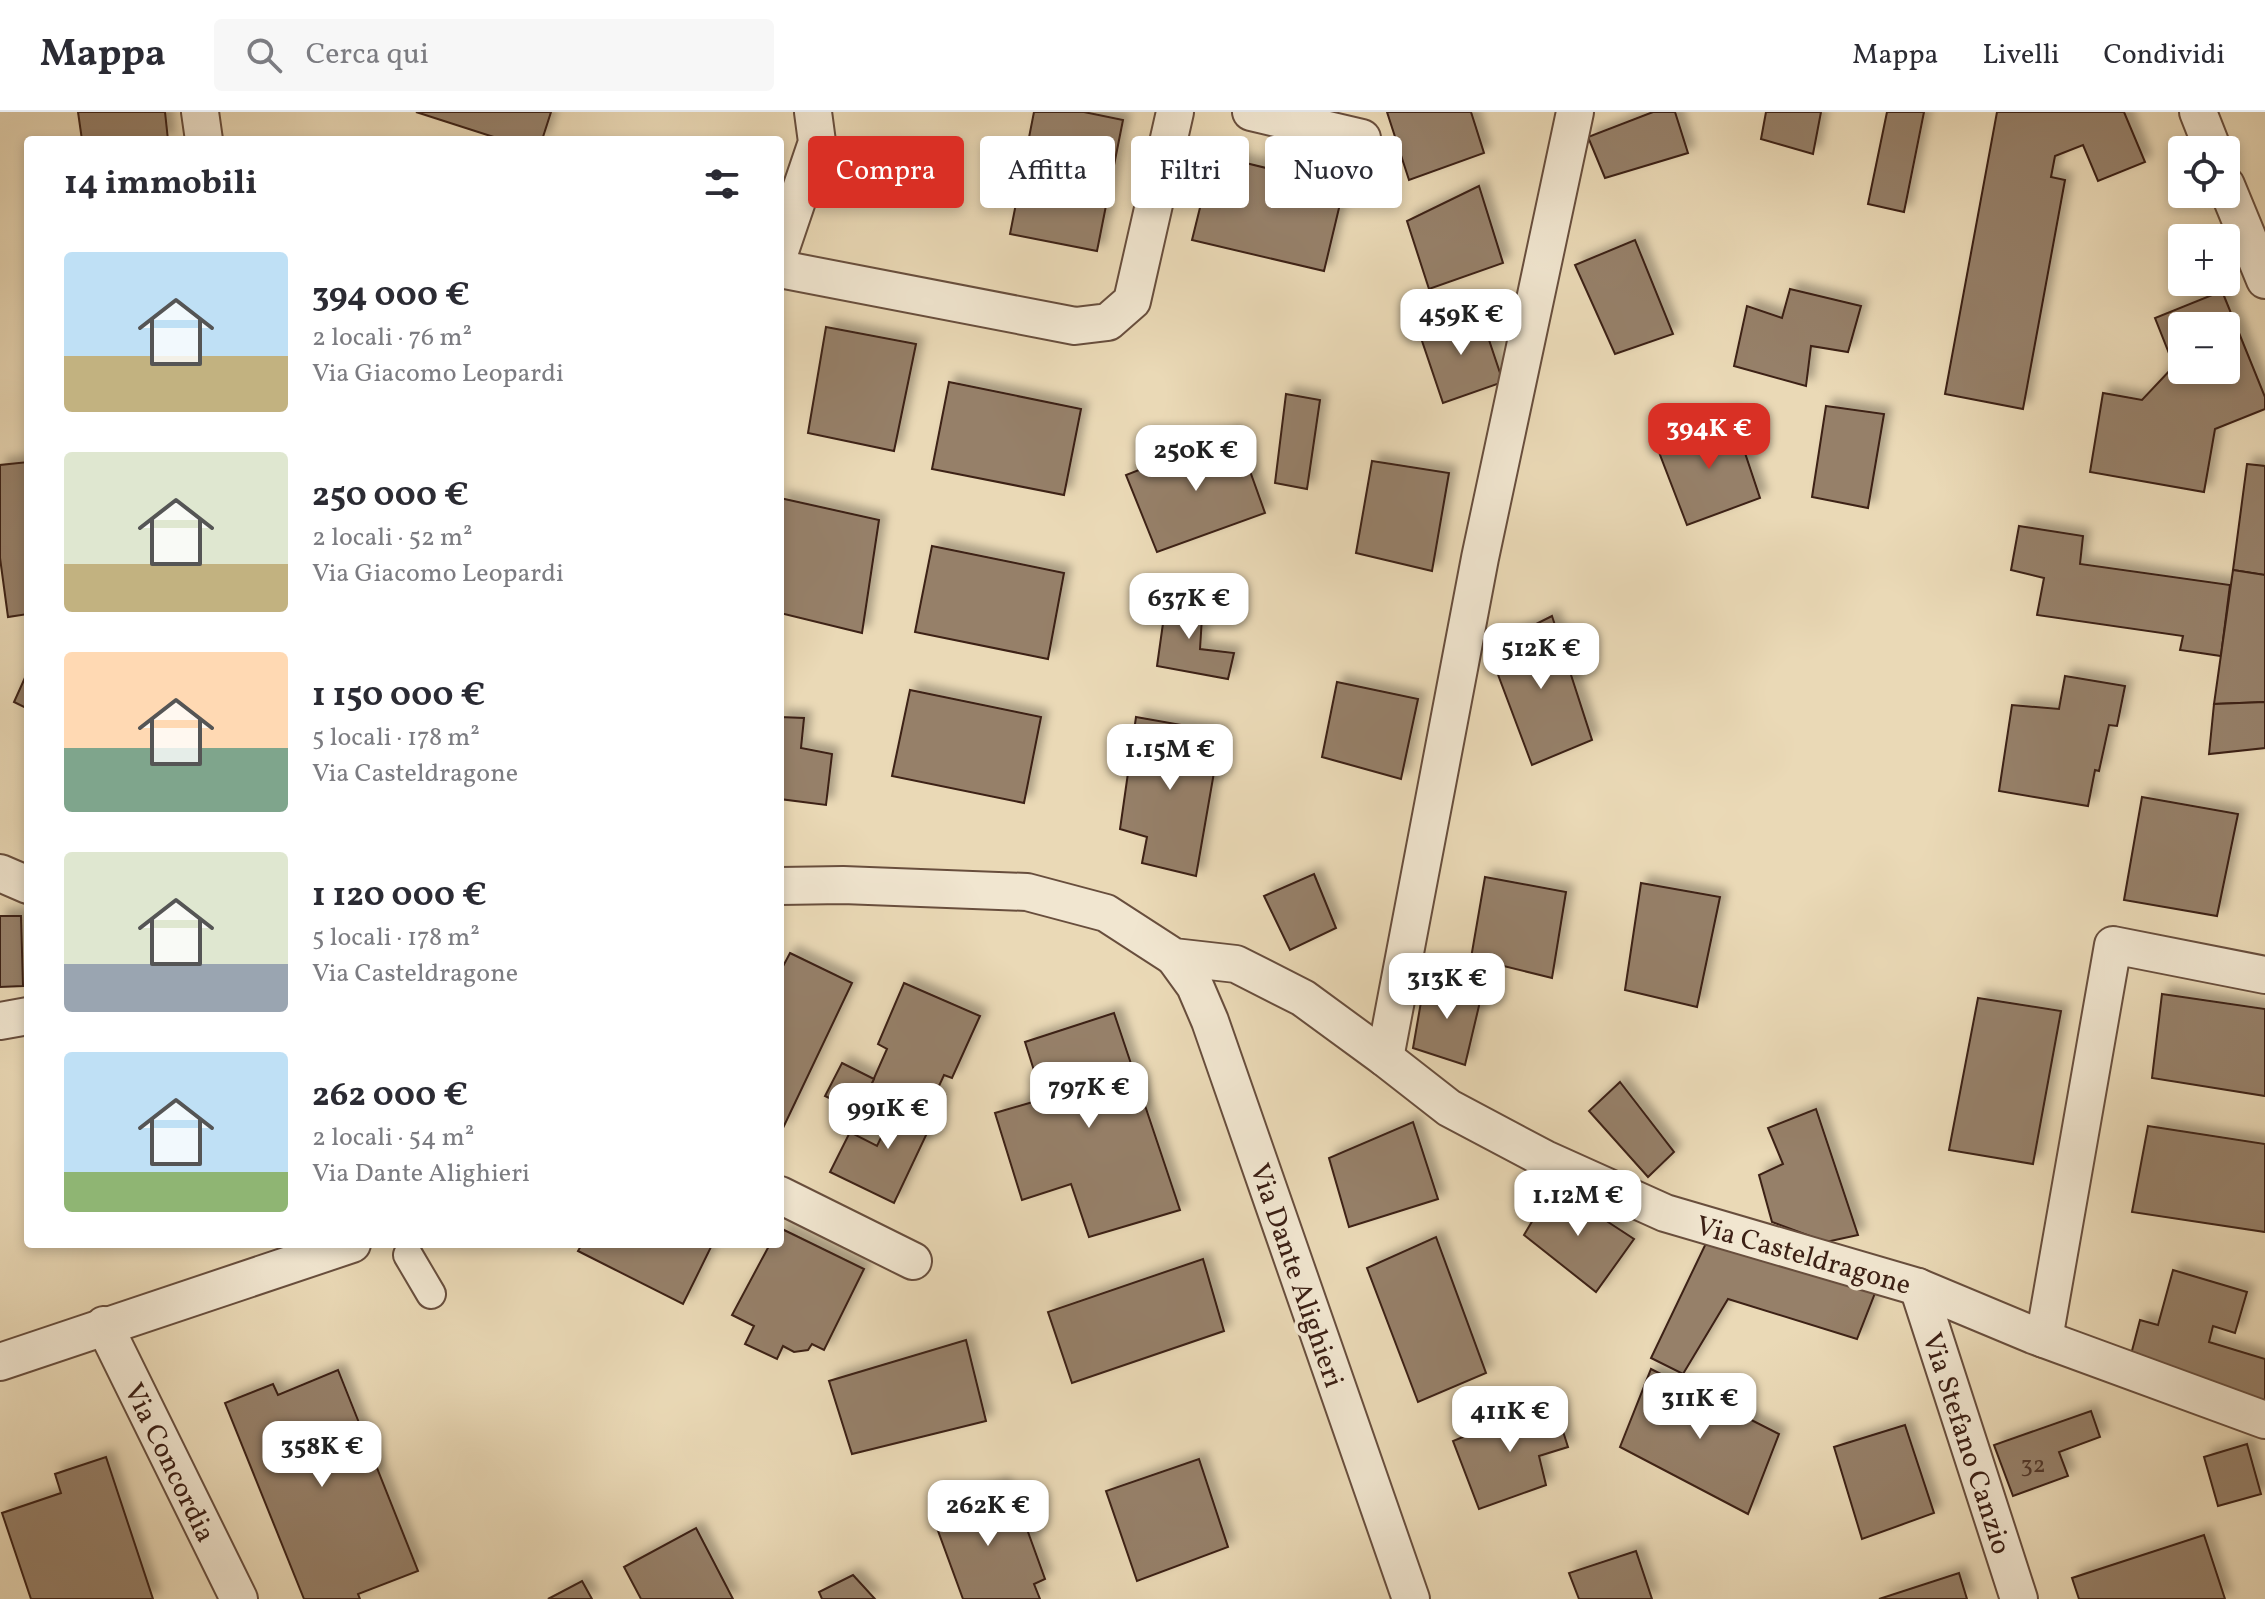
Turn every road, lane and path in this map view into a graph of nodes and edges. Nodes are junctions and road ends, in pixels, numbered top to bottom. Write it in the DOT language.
graph roads {
  1 [pos="200,112"];
  2 [pos="813,112"];
  3 [pos="1175,112"];
  4 [pos="1251,112"];
  5 [pos="1575,112"];
  6 [pos="2198,112"];
  7 [pos="203,136"];
  8 [pos="1353,136"];
  9 [pos="2207,136"];
  10 [pos="2235,208"];
  11 [pos="784,239"];
  12 [pos="784,270"];
  13 [pos="2265,280"];
  14 [pos="0,873"];
  15 [pos="24,883"];
  16 [pos="784,886"];
  17 [pos="1174,957"];
  18 [pos="2265,975"];
  19 [pos="24,1017"];
  20 [pos="0,1021"];
  21 [pos="1385,1058"];
  22 [pos="784,1197"];
  23 [pos="340,1248"];
  24 [pos="408,1255"];
  25 [pos="913,1261"];
  26 [pos="1918,1287"];
  27 [pos="431,1294"];
  28 [pos="104,1325"];
  29 [pos="2044,1339"];
  30 [pos="0,1362"];
  31 [pos="2265,1420"];
  32 [pos="239,1599"];
  33 [pos="1411,1599"];
  34 [pos="2019,1599"];
  1 -- 7 [label="street"];
  2 -- 11 [label="street"];
  3 -- 12 [label="street"];
  4 -- 8 [label="street"];
  5 -- 21 [label="street"];
  6 -- 9 [label="street"];
  10 -- 13 [label="street"];
  14 -- 15 [label="street"];
  16 -- 17 [label="street, Via Casteldragone"];
  17 -- 21 [label="street, Via Casteldragone"];
  17 -- 33 [label="street, Via Dante Alighieri"];
  18 -- 29 [label="street"];
  19 -- 20 [label="street"];
  21 -- 26 [label="street, Via Casteldragone"];
  22 -- 25 [label="street"];
  23 -- 28 [label="street"];
  24 -- 27 [label="street"];
  26 -- 29 [label="street, Via Casteldragone"];
  26 -- 34 [label="street, Via Stefano Canzio"];
  28 -- 30 [label="street"];
  28 -- 32 [label="street, Via Concordia"];
  29 -- 31 [label="street, Via Casteldragone"];
}
